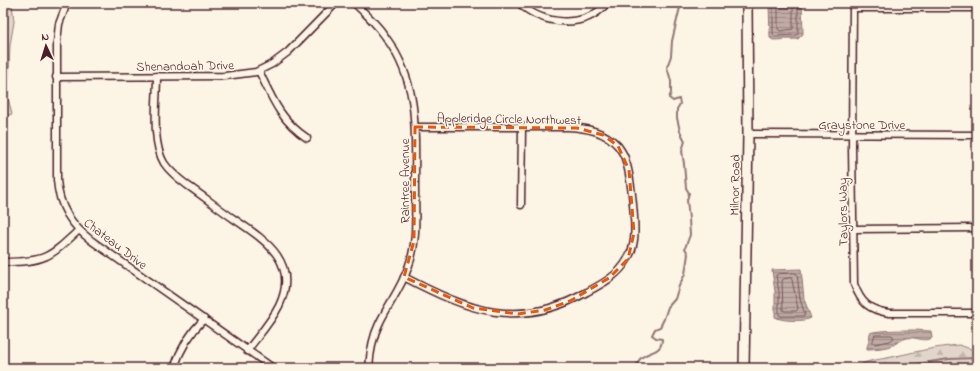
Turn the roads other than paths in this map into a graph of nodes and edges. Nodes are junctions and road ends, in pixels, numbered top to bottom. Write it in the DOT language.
graph roads {
  1 [pos="68,3"];
  2 [pos="336,3"];
  3 [pos="354,3"];
  4 [pos="519,3"];
  5 [pos="607,3"];
  6 [pos="747,3"];
  7 [pos="853,6"];
  8 [pos="977,8"];
  9 [pos="259,70"];
  10 [pos="157,76"];
  11 [pos="56,77"];
  12 [pos="415,128"];
  13 [pos="522,128"];
  14 [pos="748,134"];
  15 [pos="852,135"];
  16 [pos="977,135"];
  17 [pos="307,138"];
  18 [pos="521,205"];
  19 [pos="977,228"];
  20 [pos="854,229"];
  21 [pos="79,230"];
  22 [pos="3,262"];
  23 [pos="404,277"];
  24 [pos="977,313"];
  25 [pos="204,319"];
  26 [pos="247,351"];
  27 [pos="174,368"];
  28 [pos="273,368"];
  29 [pos="368,368"];
  30 [pos="744,368"];
  1 -- 11 [label="street, Chateau Drive"];
  2 -- 9 [label="street, Shenandoah Drive"];
  3 -- 12 [label="street, Raintree Avenue"];
  4 -- 5 [label="street"];
  6 -- 14 [label="main road, Milnor Road"];
  7 -- 8 [label="street"];
  7 -- 15 [label="street, Taylors Way"];
  9 -- 10 [label="street, Shenandoah Drive"];
  9 -- 17 [label="street"];
  10 -- 11 [label="street, Shenandoah Drive"];
  10 -- 26 [label="street"];
  11 -- 21 [label="street, Chateau Drive"];
  12 -- 13 [label="street, Appleridge Circle Northwest"];
  12 -- 23 [label="street, Raintree Avenue"];
  13 -- 18 [label="street"];
  13 -- 23 [label="street, Appleridge Circle Northwest"];
  14 -- 15 [label="street, Graystone Drive"];
  14 -- 30 [label="main road, Milnor Road"];
  15 -- 16 [label="street, Graystone Drive"];
  15 -- 20 [label="street, Taylors Way"];
  19 -- 20 [label="street"];
  20 -- 24 [label="street, Taylors Way"];
  21 -- 22 [label="street"];
  21 -- 25 [label="street, Chateau Drive"];
  23 -- 29 [label="street, Raintree Avenue"];
  25 -- 26 [label="street, Chateau Drive"];
  25 -- 27 [label="street"];
  26 -- 28 [label="street, Chateau Drive"];
}
